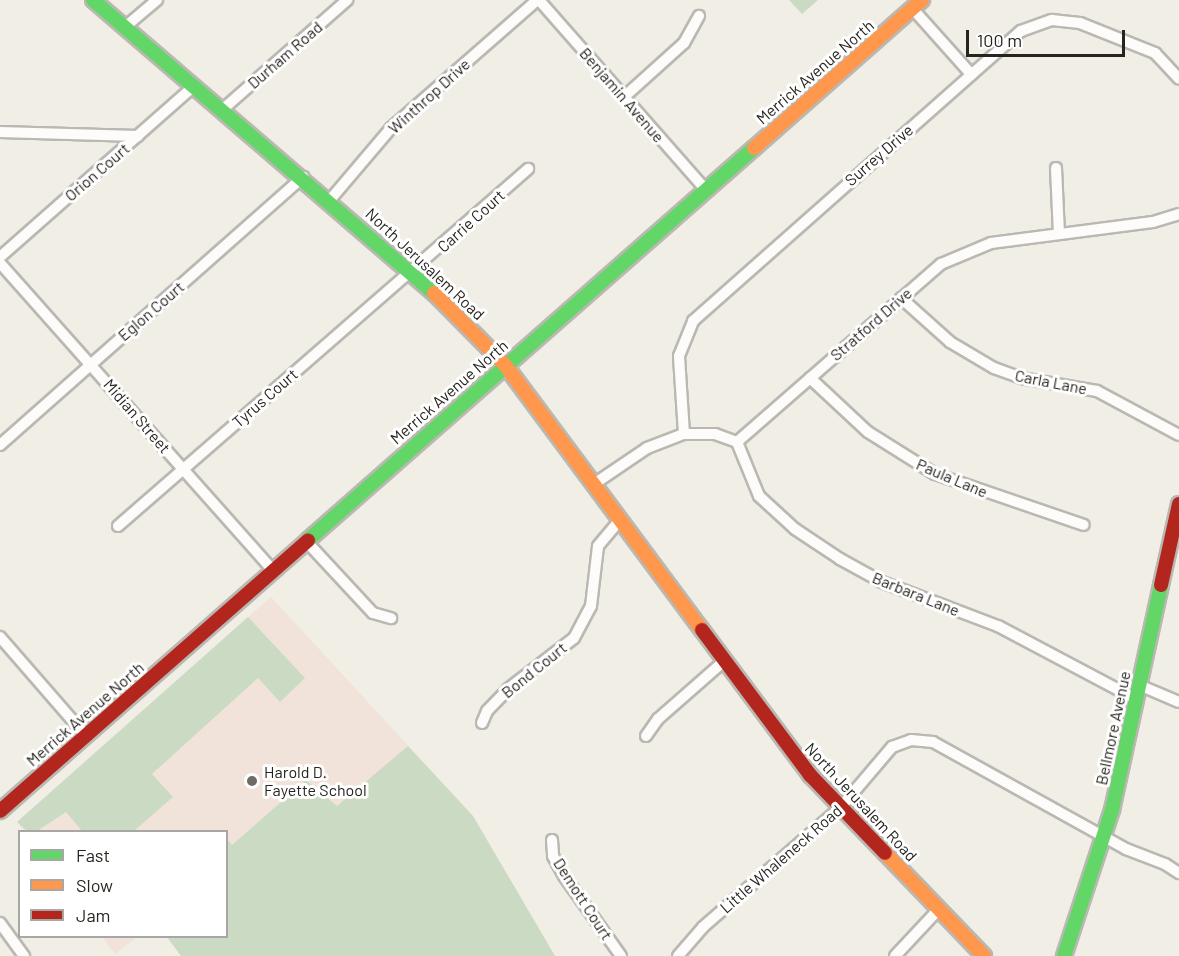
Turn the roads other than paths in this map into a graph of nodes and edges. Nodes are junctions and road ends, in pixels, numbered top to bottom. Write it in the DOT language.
graph roads {
  1 [pos="93,0"];
  2 [pos="157,0"];
  3 [pos="347,0"];
  4 [pos="538,0"];
  5 [pos="917,4"];
  6 [pos="699,16"];
  7 [pos="125,27"];
  8 [pos="971,74"];
  9 [pos="1179,80"];
  10 [pos="194,86"];
  11 [pos="624,97"];
  12 [pos="222,110"];
  13 [pos="0,132"];
  14 [pos="138,136"];
  15 [pos="1056,168"];
  16 [pos="528,170"];
  17 [pos="303,177"];
  18 [pos="706,190"];
  19 [pos="330,200"];
  20 [pos="1179,214"];
  21 [pos="1059,233"];
  22 [pos="1,257"];
  23 [pos="411,270"];
  24 [pos="901,298"];
  25 [pos="91,364"];
  26 [pos="505,364"];
  27 [pos="810,378"];
  28 [pos="684,434"];
  29 [pos="1179,435"];
  30 [pos="737,442"];
  31 [pos="0,445"];
  32 [pos="184,470"];
  33 [pos="594,484"];
  34 [pos="1179,504"];
  35 [pos="620,520"];
  36 [pos="1084,525"];
  37 [pos="118,526"];
  38 [pos="306,541"];
  39 [pos="273,570"];
  40 [pos="391,618"];
  41 [pos="0,637"];
  42 [pos="724,661"];
  43 [pos="1138,692"];
  44 [pos="1179,702"];
  45 [pos="482,723"];
  46 [pos="86,736"];
  47 [pos="646,736"];
  48 [pos="841,807"];
  49 [pos="0,811"];
  50 [pos="1103,836"];
  51 [pos="552,840"];
  52 [pos="1179,873"];
  53 [pos="938,910"];
  54 [pos="0,923"];
  55 [pos="24,956"];
  56 [pos="621,956"];
  57 [pos="678,956"];
  58 [pos="895,956"];
  59 [pos="984,956"];
  60 [pos="1064,956"];
  1 -- 7 [label="main road, North Jerusalem Road"];
  2 -- 7 [label="street"];
  3 -- 12 [label="street, Durham Road"];
  4 -- 11 [label="street, Benjamin Avenue"];
  4 -- 19 [label="street, Winthrop Drive"];
  5 -- 8 [label="street"];
  5 -- 18 [label="main road, Merrick Avenue North"];
  6 -- 11 [label="street"];
  7 -- 10 [label="main road, North Jerusalem Road"];
  8 -- 9 [label="street, Surrey Drive"];
  8 -- 28 [label="street, Surrey Drive"];
  10 -- 12 [label="main road, North Jerusalem Road"];
  10 -- 14 [label="street, Orion Court"];
  11 -- 18 [label="street, Benjamin Avenue"];
  12 -- 17 [label="main road, North Jerusalem Road"];
  13 -- 14 [label="street"];
  14 -- 22 [label="street, Orion Court"];
  15 -- 21 [label="street"];
  16 -- 23 [label="street, Carrie Court"];
  17 -- 19 [label="main road, North Jerusalem Road"];
  17 -- 25 [label="street, Eglon Court"];
  18 -- 26 [label="main road, Merrick Avenue North"];
  19 -- 23 [label="main road, North Jerusalem Road"];
  20 -- 21 [label="street, Stratford Drive"];
  21 -- 24 [label="street, Stratford Drive"];
  22 -- 25 [label="street, Midian Street"];
  23 -- 26 [label="main road, North Jerusalem Road"];
  23 -- 32 [label="street, Tyrus Court"];
  24 -- 27 [label="street, Stratford Drive"];
  24 -- 29 [label="street, Carla Lane"];
  25 -- 31 [label="street, Eglon Court"];
  25 -- 32 [label="street, Midian Street"];
  26 -- 33 [label="main road, North Jerusalem Road"];
  26 -- 38 [label="main road, Merrick Avenue North"];
  27 -- 30 [label="street, Stratford Drive"];
  27 -- 36 [label="street, Paula Lane"];
  28 -- 30 [label="street"];
  28 -- 33 [label="street"];
  30 -- 43 [label="street, Barbara Lane"];
  32 -- 37 [label="street, Tyrus Court"];
  32 -- 39 [label="street, Midian Street"];
  33 -- 35 [label="main road, North Jerusalem Road"];
  34 -- 43 [label="main road, Bellmore Avenue"];
  35 -- 42 [label="main road, North Jerusalem Road"];
  35 -- 45 [label="street, Bond Court"];
  38 -- 39 [label="main road, Merrick Avenue North"];
  38 -- 40 [label="street"];
  39 -- 46 [label="main road, Merrick Avenue North"];
  41 -- 46 [label="street"];
  42 -- 47 [label="street"];
  42 -- 48 [label="main road, North Jerusalem Road"];
  43 -- 44 [label="street, Barbara Lane"];
  43 -- 50 [label="main road, Bellmore Avenue"];
  46 -- 49 [label="main road, Merrick Avenue North"];
  48 -- 50 [label="street, Little Whaleneck Road"];
  48 -- 53 [label="main road, North Jerusalem Road"];
  48 -- 57 [label="street, Little Whaleneck Road"];
  50 -- 52 [label="street, Little Whaleneck Road"];
  50 -- 60 [label="main road, Bellmore Avenue"];
  51 -- 56 [label="street, Demott Court"];
  53 -- 58 [label="street"];
  53 -- 59 [label="main road, North Jerusalem Road"];
  54 -- 55 [label="street"];
}
